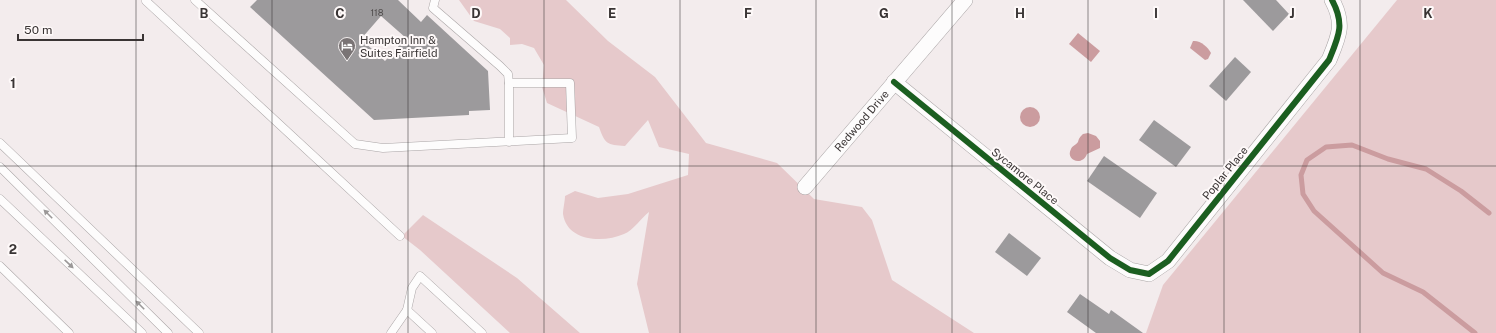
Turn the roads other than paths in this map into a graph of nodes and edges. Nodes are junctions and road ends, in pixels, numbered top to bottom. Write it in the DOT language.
graph roads {
  1 [pos="195,0"];
  2 [pos="965,0"];
  3 [pos="1332,0"];
  4 [pos="146,1"];
  5 [pos="434,4"];
  6 [pos="894,82"];
  7 [pos="509,83"];
  8 [pos="509,142"];
  9 [pos="0,143"];
  10 [pos="0,167"];
  11 [pos="805,187"];
  12 [pos="0,199"];
  13 [pos="400,236"];
  14 [pos="0,266"];
  15 [pos="1149,274"];
  16 [pos="407,310"];
  17 [pos="69,333"];
  18 [pos="142,333"];
  19 [pos="168,333"];
  20 [pos="199,333"];
  21 [pos="391,333"];
  22 [pos="432,333"];
  23 [pos="482,333"];
  1 -- 8 [label="lane"];
  2 -- 6 [label="street, Redwood Drive"];
  3 -- 15 [label="street, Poplar Place"];
  4 -- 13 [label="lane"];
  5 -- 7 [label="lane"];
  6 -- 11 [label="street, Redwood Drive"];
  6 -- 15 [label="street, Sycamore Place"];
  7 -- 8 [label="lane"];
  7 -- 8 [label="lane"];
  9 -- 20 [label="lane"];
  19 -- 10 [label="lane, one-way"];
  12 -- 18 [label="lane, one-way"];
  14 -- 17 [label="lane"];
  16 -- 21 [label="lane"];
  16 -- 22 [label="lane"];
  16 -- 23 [label="lane"];
}
